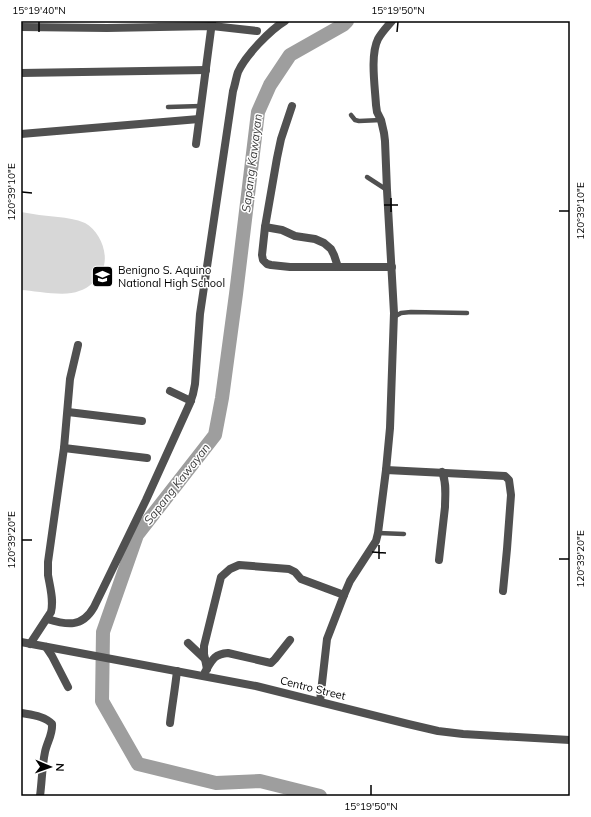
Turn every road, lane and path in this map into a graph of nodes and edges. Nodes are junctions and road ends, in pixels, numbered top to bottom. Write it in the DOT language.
graph roads {
  1 [pos="285,21"];
  2 [pos="392,21"];
  3 [pos="212,24"];
  4 [pos="21,27"];
  5 [pos="257,31"];
  6 [pos="206,70"];
  7 [pos="21,73"];
  8 [pos="201,106"];
  9 [pos="292,106"];
  10 [pos="168,107"];
  11 [pos="351,115"];
  12 [pos="199,119"];
  13 [pos="381,120"];
  14 [pos="21,134"];
  15 [pos="196,144"];
  16 [pos="368,177"];
  17 [pos="387,190"];
  18 [pos="265,227"];
  19 [pos="338,267"];
  20 [pos="392,267"];
  21 [pos="467,313"];
  22 [pos="394,317"];
  23 [pos="78,345"];
  24 [pos="170,392"];
  25 [pos="191,401"];
  26 [pos="68,412"];
  27 [pos="142,421"];
  28 [pos="64,448"];
  29 [pos="147,458"];
  30 [pos="386,470"];
  31 [pos="442,472"];
  32 [pos="378,533"];
  33 [pos="404,534"];
  34 [pos="439,560"];
  35 [pos="502,591"];
  36 [pos="344,595"];
  37 [pos="47,619"];
  38 [pos="290,640"];
  39 [pos="21,642"];
  40 [pos="188,643"];
  41 [pos="30,644"];
  42 [pos="49,648"];
  43 [pos="205,659"];
  44 [pos="177,671"];
  45 [pos="205,672"];
  46 [pos="68,687"];
  47 [pos="320,701"];
  48 [pos="21,713"];
  49 [pos="170,723"];
  50 [pos="570,740"];
  51 [pos="40,796"];
  1 -- 25 [label="street"];
  2 -- 13 [label="street"];
  3 -- 4 [label="street"];
  3 -- 5 [label="street"];
  3 -- 6 [label="street"];
  6 -- 7 [label="street"];
  6 -- 8 [label="street"];
  8 -- 10 [label="lane"];
  8 -- 12 [label="street"];
  9 -- 18 [label="street"];
  11 -- 13 [label="lane"];
  12 -- 14 [label="street"];
  12 -- 15 [label="street"];
  13 -- 17 [label="street"];
  16 -- 17 [label="lane"];
  17 -- 20 [label="street"];
  18 -- 19 [label="street"];
  18 -- 19 [label="street"];
  19 -- 20 [label="street"];
  20 -- 22 [label="street"];
  21 -- 22 [label="lane"];
  22 -- 30 [label="street"];
  23 -- 26 [label="street"];
  24 -- 25 [label="street"];
  25 -- 37 [label="street"];
  26 -- 27 [label="street"];
  26 -- 28 [label="street"];
  28 -- 29 [label="street"];
  28 -- 37 [label="street"];
  30 -- 31 [label="street"];
  30 -- 32 [label="street"];
  31 -- 34 [label="street"];
  31 -- 35 [label="street"];
  32 -- 33 [label="lane"];
  32 -- 36 [label="street"];
  36 -- 43 [label="street"];
  36 -- 47 [label="street"];
  37 -- 41 [label="street"];
  38 -- 45 [label="street"];
  39 -- 41 [label="street, Centro Street"];
  40 -- 43 [label="street"];
  41 -- 42 [label="street, Centro Street"];
  42 -- 44 [label="street, Centro Street"];
  42 -- 46 [label="street"];
  43 -- 45 [label="street"];
  44 -- 45 [label="street, Centro Street"];
  44 -- 49 [label="street"];
  45 -- 47 [label="street, Centro Street"];
  47 -- 50 [label="street, Centro Street"];
  48 -- 51 [label="street"];
}
